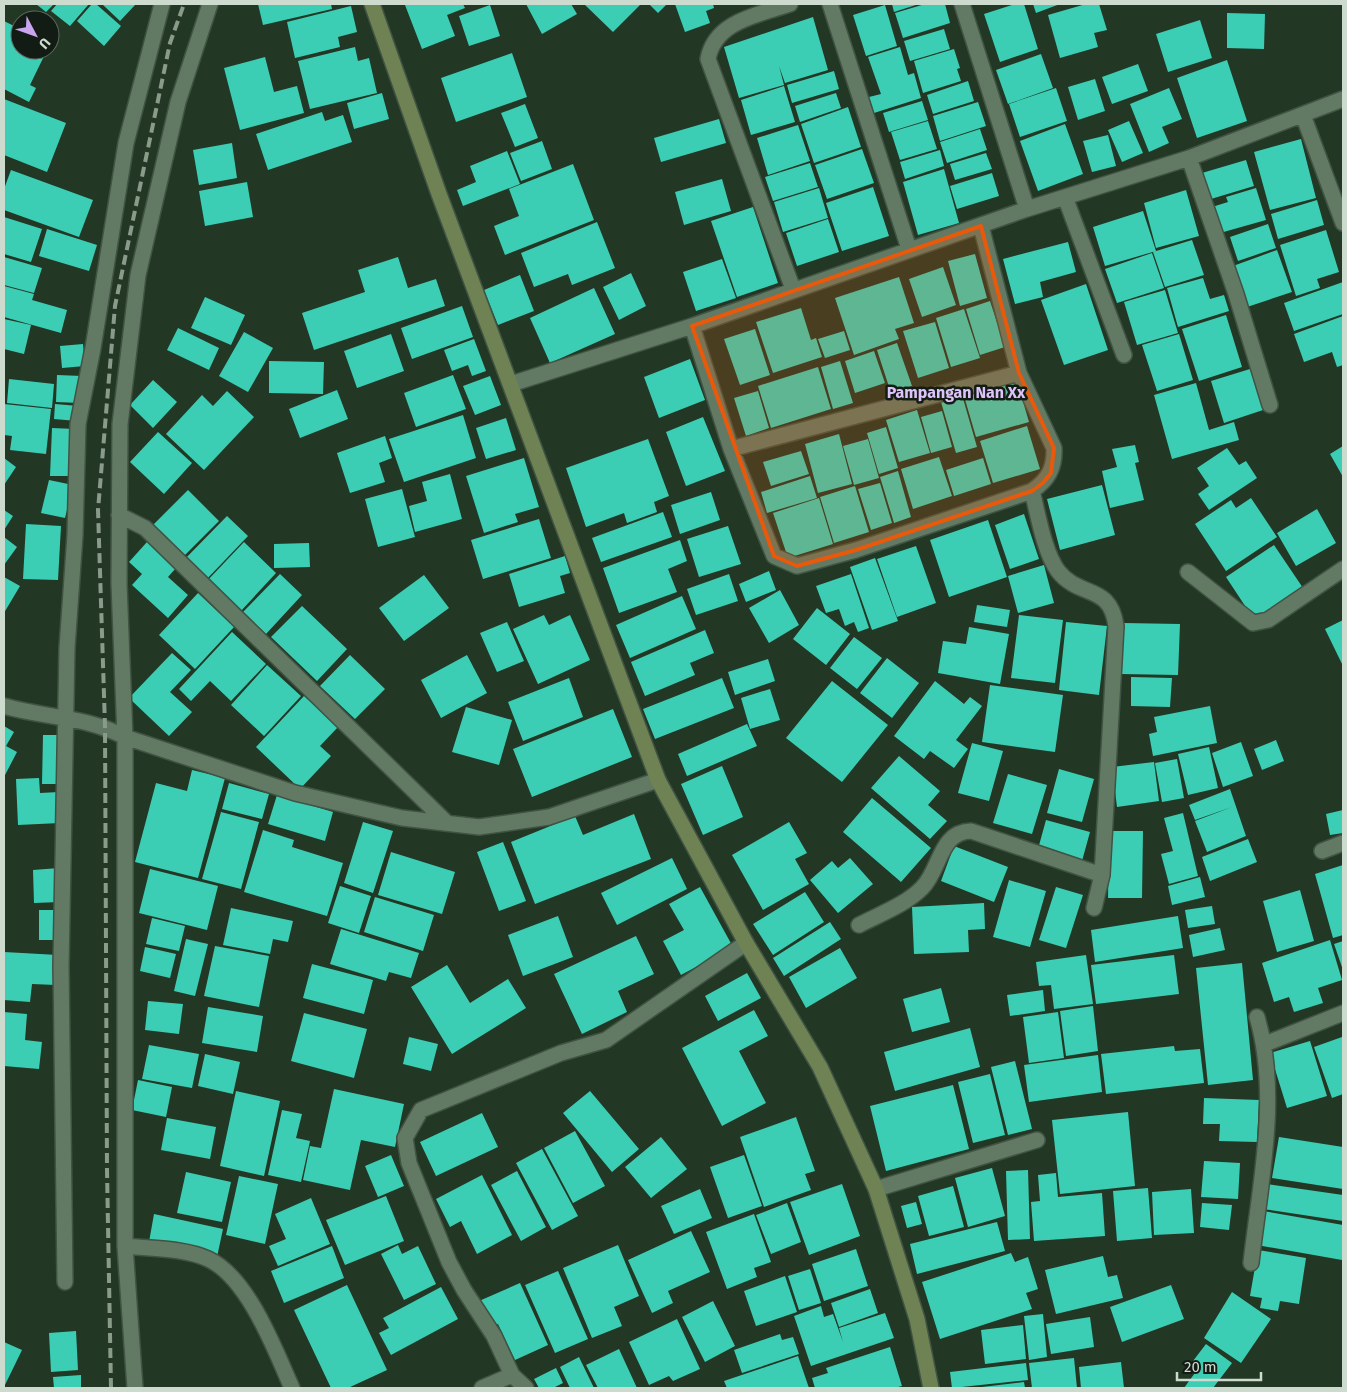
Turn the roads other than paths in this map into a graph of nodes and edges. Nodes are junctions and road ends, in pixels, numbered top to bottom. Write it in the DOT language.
graph roads {
  1 [pos="162,4"];
  2 [pos="210,4"];
  3 [pos="372,4"];
  4 [pos="790,4"];
  5 [pos="830,4"];
  6 [pos="962,4"];
  7 [pos="1343,99"];
  8 [pos="1302,115"];
  9 [pos="1189,158"];
  10 [pos="1065,197"];
  11 [pos="1027,209"];
  12 [pos="1343,223"];
  13 [pos="981,226"];
  14 [pos="909,249"];
  15 [pos="793,289"];
  16 [pos="692,326"];
  17 [pos="1124,355"];
  18 [pos="1019,373"];
  19 [pos="511,384"];
  20 [pos="1270,405"];
  21 [pos="731,449"];
  22 [pos="1032,491"];
  23 [pos="119,515"];
  24 [pos="1343,569"];
  25 [pos="1188,572"];
  26 [pos="4,706"];
  27 [pos="65,717"];
  28 [pos="125,737"];
  29 [pos="658,780"];
  30 [pos="446,822"];
  31 [pos="1343,843"];
  32 [pos="1322,851"];
  33 [pos="1102,875"];
  34 [pos="1094,908"];
  35 [pos="859,925"];
  36 [pos="746,943"];
  37 [pos="1343,1013"];
  38 [pos="1257,1017"];
  39 [pos="1265,1044"];
  40 [pos="1037,1140"];
  41 [pos="876,1189"];
  42 [pos="125,1246"];
  43 [pos="1251,1263"];
  44 [pos="65,1282"];
  45 [pos="512,1374"];
  46 [pos="135,1388"];
  47 [pos="292,1388"];
  48 [pos="482,1388"];
  49 [pos="526,1388"];
  50 [pos="931,1388"];
  1 -- 27 [label="street"];
  2 -- 23 [label="street"];
  3 -- 19 [label="main road"];
  4 -- 15 [label="street"];
  5 -- 14 [label="street"];
  6 -- 11 [label="street"];
  7 -- 8 [label="street"];
  8 -- 9 [label="street"];
  8 -- 12 [label="street"];
  9 -- 10 [label="street"];
  9 -- 20 [label="street"];
  10 -- 11 [label="street"];
  10 -- 17 [label="street"];
  11 -- 13 [label="street"];
  13 -- 14 [label="street"];
  13 -- 18 [label="street"];
  14 -- 15 [label="street"];
  15 -- 16 [label="street"];
  16 -- 19 [label="street"];
  16 -- 21 [label="street"];
  18 -- 21 [label="street"];
  18 -- 22 [label="street"];
  19 -- 29 [label="main road"];
  21 -- 22 [label="street"];
  22 -- 33 [label="street"];
  23 -- 28 [label="street"];
  23 -- 30 [label="street"];
  24 -- 25 [label="street"];
  26 -- 27 [label="street"];
  27 -- 28 [label="street"];
  27 -- 44 [label="street"];
  28 -- 30 [label="street"];
  28 -- 42 [label="street"];
  29 -- 30 [label="street"];
  29 -- 36 [label="main road"];
  31 -- 32 [label="street"];
  33 -- 34 [label="street"];
  33 -- 35 [label="street"];
  36 -- 41 [label="main road"];
  36 -- 45 [label="street"];
  37 -- 39 [label="street"];
  38 -- 39 [label="street"];
  39 -- 43 [label="street"];
  40 -- 41 [label="street"];
  41 -- 50 [label="main road"];
  42 -- 46 [label="street"];
  42 -- 47 [label="street"];
  45 -- 48 [label="street"];
  45 -- 49 [label="street"];
}
